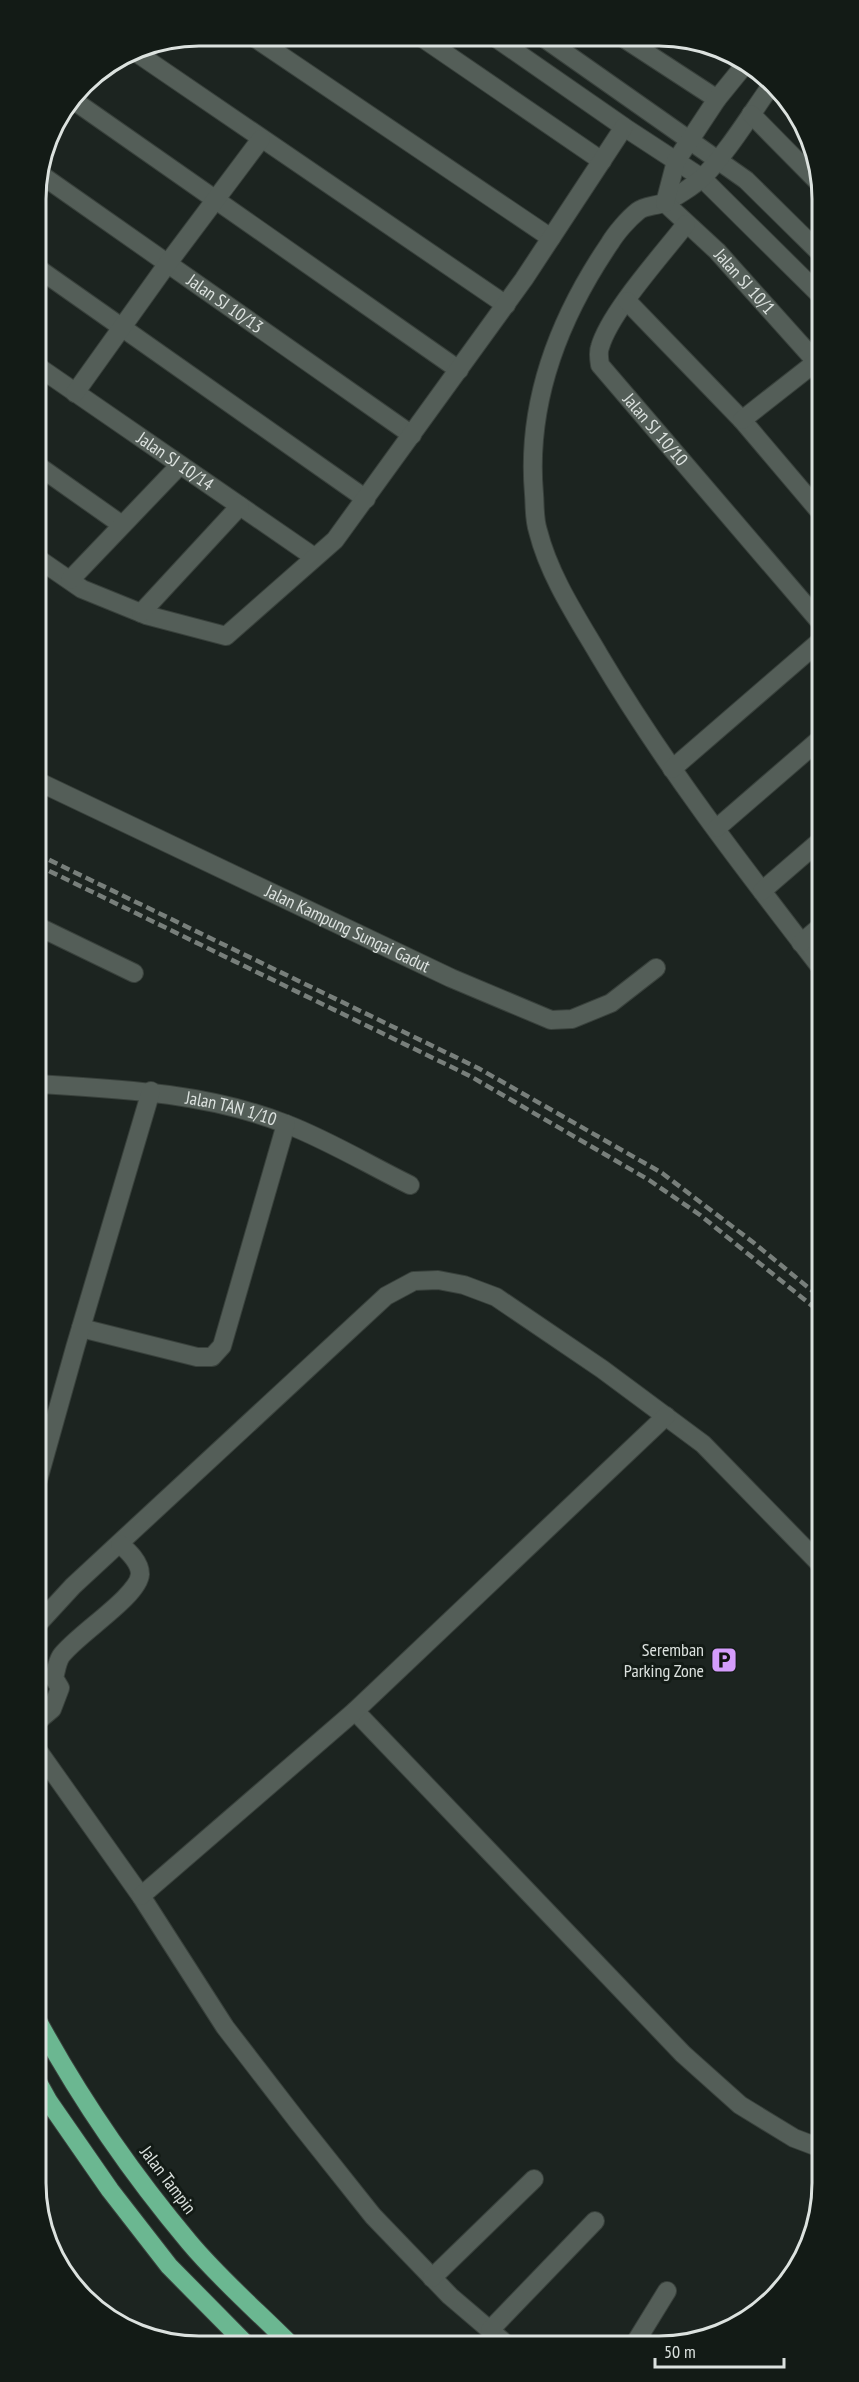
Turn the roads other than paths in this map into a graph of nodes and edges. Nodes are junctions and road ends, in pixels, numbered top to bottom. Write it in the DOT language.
graph roads {
  1 [pos="267,46"];
  2 [pos="434,46"];
  3 [pos="508,46"];
  4 [pos="555,46"];
  5 [pos="636,46"];
  6 [pos="143,57"];
  7 [pos="741,70"];
  8 [pos="768,91"];
  9 [pos="717,99"];
  10 [pos="80,105"];
  11 [pos="751,114"];
  12 [pos="624,127"];
  13 [pos="261,139"];
  14 [pos="688,140"];
  15 [pos="718,159"];
  16 [pos="602,161"];
  17 [pos="676,161"];
  18 [pos="810,174"];
  19 [pos="702,178"];
  20 [pos="48,180"];
  21 [pos="215,200"];
  22 [pos="665,202"];
  23 [pos="686,224"];
  24 [pos="551,238"];
  25 [pos="812,245"];
  26 [pos="168,263"];
  27 [pos="47,275"];
  28 [pos="812,287"];
  29 [pos="627,301"];
  30 [pos="506,305"];
  31 [pos="122,327"];
  32 [pos="812,357"];
  33 [pos="812,368"];
  34 [pos="459,370"];
  35 [pos="47,373"];
  36 [pos="75,393"];
  37 [pos="742,420"];
  38 [pos="412,435"];
  39 [pos="180,465"];
  40 [pos="47,472"];
  41 [pos="366,499"];
  42 [pos="812,503"];
  43 [pos="240,506"];
  44 [pos="122,525"];
  45 [pos="315,557"];
  46 [pos="47,565"];
  47 [pos="70,580"];
  48 [pos="141,613"];
  49 [pos="812,613"];
  50 [pos="812,648"];
  51 [pos="812,746"];
  52 [pos="672,769"];
  53 [pos="47,786"];
  54 [pos="717,828"];
  55 [pos="812,848"];
  56 [pos="762,891"];
  57 [pos="47,931"];
  58 [pos="812,934"];
  59 [pos="801,943"];
  60 [pos="812,957"];
  61 [pos="656,968"];
  62 [pos="134,973"];
  63 [pos="47,1085"];
  64 [pos="151,1091"];
  65 [pos="286,1124"];
  66 [pos="410,1185"];
  67 [pos="81,1328"];
  68 [pos="666,1416"];
  69 [pos="46,1450"];
  70 [pos="120,1544"];
  71 [pos="812,1556"];
  72 [pos="46,1615"];
  73 [pos="355,1711"];
  74 [pos="46,1714"];
  75 [pos="46,1762"];
  76 [pos="141,1896"];
  77 [pos="46,2036"];
  78 [pos="46,2097"];
  79 [pos="812,2145"];
  80 [pos="534,2179"];
  81 [pos="595,2221"];
  82 [pos="432,2278"];
  83 [pos="667,2291"];
  84 [pos="490,2330"];
  85 [pos="238,2336"];
  86 [pos="282,2336"];
  87 [pos="497,2336"];
  88 [pos="639,2336"];
  1 -- 24 [label="street"];
  2 -- 16 [label="street"];
  3 -- 12 [label="street"];
  4 -- 14 [label="street"];
  5 -- 9 [label="street"];
  6 -- 13 [label="street"];
  7 -- 9 [label="street"];
  8 -- 11 [label="street"];
  9 -- 14 [label="street"];
  10 -- 21 [label="street"];
  11 -- 15 [label="street"];
  11 -- 18 [label="street"];
  12 -- 16 [label="street"];
  12 -- 17 [label="street"];
  13 -- 21 [label="street"];
  13 -- 30 [label="street"];
  14 -- 15 [label="street"];
  14 -- 17 [label="street"];
  15 -- 19 [label="street"];
  15 -- 25 [label="street"];
  16 -- 24 [label="street"];
  17 -- 19 [label="street"];
  17 -- 22 [label="street"];
  19 -- 22 [label="street"];
  19 -- 28 [label="street"];
  20 -- 26 [label="street, Jalan SJ 10/13"];
  21 -- 26 [label="street"];
  21 -- 34 [label="street"];
  22 -- 23 [label="street, Jalan SJ 10/1"];
  22 -- 52 [label="street"];
  23 -- 29 [label="street, Jalan SJ 10/10"];
  23 -- 32 [label="street, Jalan SJ 10/1"];
  24 -- 30 [label="street"];
  26 -- 31 [label="street"];
  26 -- 38 [label="street, Jalan SJ 10/13"];
  27 -- 31 [label="street"];
  29 -- 37 [label="street"];
  29 -- 49 [label="street, Jalan SJ 10/10"];
  30 -- 34 [label="street"];
  31 -- 36 [label="street"];
  31 -- 41 [label="street"];
  33 -- 37 [label="street"];
  34 -- 38 [label="street"];
  35 -- 36 [label="street, Jalan SJ 10/14"];
  36 -- 39 [label="street, Jalan SJ 10/14"];
  37 -- 42 [label="street"];
  38 -- 41 [label="street"];
  39 -- 43 [label="street, Jalan SJ 10/14"];
  39 -- 44 [label="street"];
  40 -- 44 [label="street"];
  41 -- 45 [label="street"];
  43 -- 45 [label="street, Jalan SJ 10/14"];
  43 -- 48 [label="street"];
  44 -- 47 [label="street"];
  45 -- 48 [label="street"];
  46 -- 47 [label="street"];
  47 -- 48 [label="street"];
  50 -- 52 [label="street"];
  51 -- 54 [label="street"];
  52 -- 54 [label="street"];
  53 -- 61 [label="street, Jalan Kampung Sungai Gadut"];
  54 -- 56 [label="street"];
  55 -- 56 [label="street"];
  56 -- 59 [label="street"];
  57 -- 62 [label="street"];
  58 -- 59 [label="street"];
  59 -- 60 [label="street"];
  63 -- 64 [label="street, Jalan TAN 1/10"];
  64 -- 65 [label="street, Jalan TAN 1/10"];
  64 -- 67 [label="street"];
  65 -- 66 [label="street, Jalan TAN 1/10"];
  65 -- 67 [label="street"];
  67 -- 69 [label="street"];
  68 -- 70 [label="street"];
  68 -- 71 [label="street"];
  68 -- 73 [label="street"];
  70 -- 72 [label="street"];
  70 -- 74 [label="street"];
  73 -- 76 [label="street"];
  73 -- 79 [label="street"];
  75 -- 76 [label="street"];
  76 -- 82 [label="street"];
  77 -- 86 [label="highway, Jalan Tampin"];
  78 -- 85 [label="highway"];
  80 -- 82 [label="street"];
  81 -- 84 [label="street"];
  82 -- 84 [label="street"];
  83 -- 88 [label="street"];
  84 -- 87 [label="street"];
}
